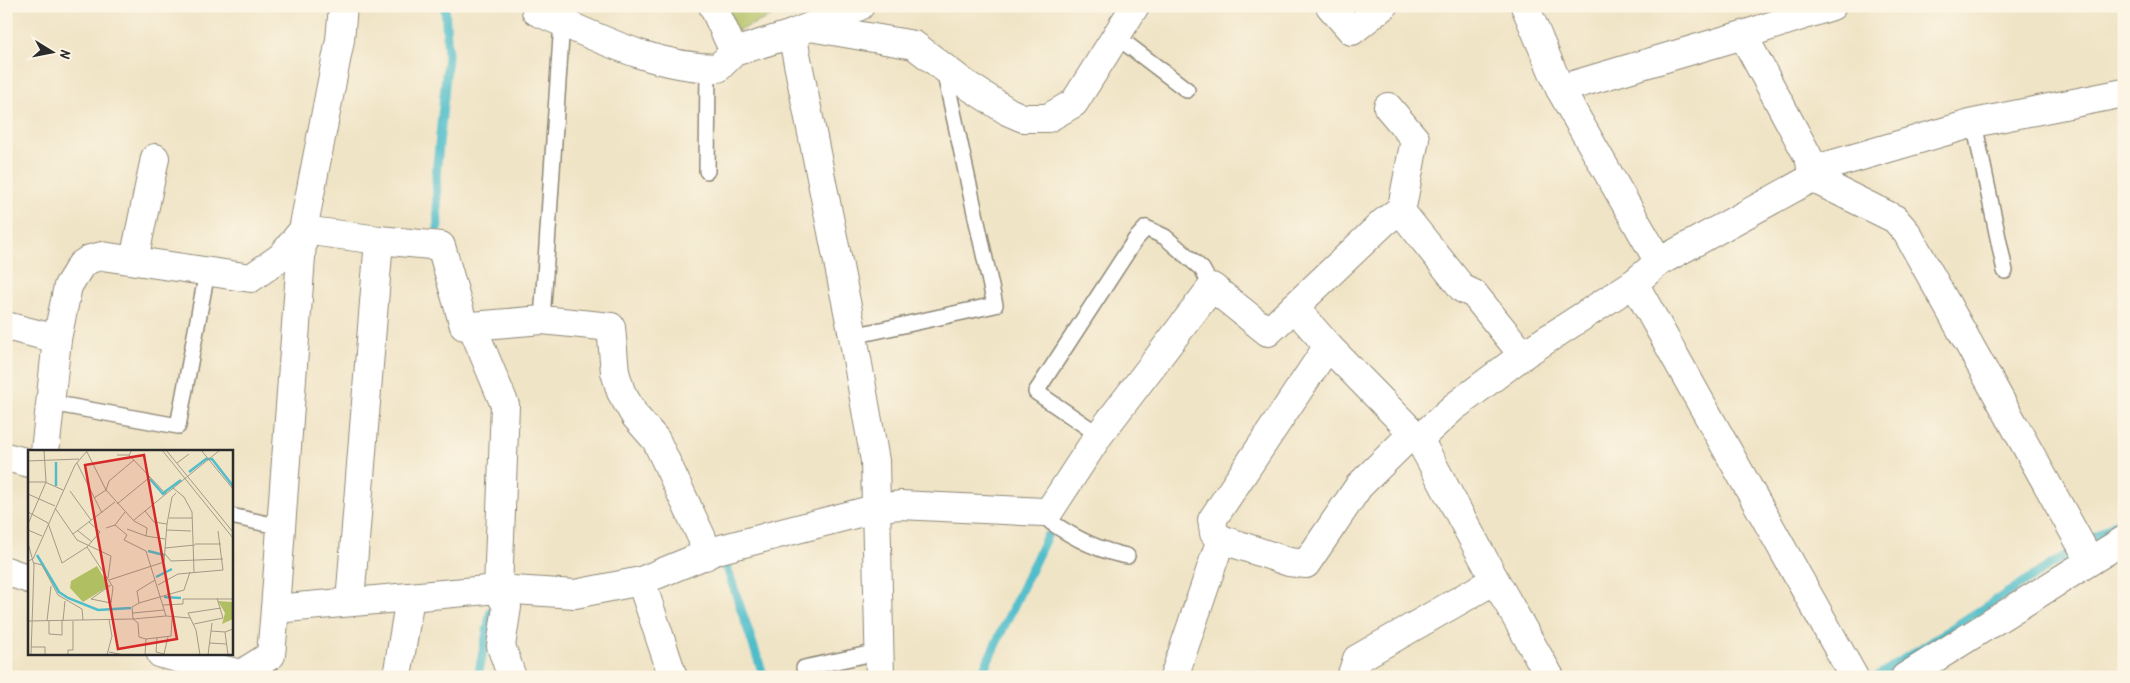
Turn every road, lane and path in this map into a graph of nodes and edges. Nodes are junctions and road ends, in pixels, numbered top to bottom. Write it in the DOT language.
graph roads {
  1 [pos="343,6"];
  2 [pos="537,6"];
  3 [pos="713,6"];
  4 [pos="860,6"];
  5 [pos="1135,6"];
  6 [pos="1330,6"];
  7 [pos="1383,6"];
  8 [pos="1525,6"];
  9 [pos="1832,6"];
  10 [pos="562,22"];
  11 [pos="801,30"];
  12 [pos="1743,35"];
  13 [pos="1116,36"];
  14 [pos="734,52"];
  15 [pos="943,66"];
  16 [pos="708,68"];
  17 [pos="1187,90"];
  18 [pos="1560,90"];
  19 [pos="2124,93"];
  20 [pos="1388,107"];
  21 [pos="1974,123"];
  22 [pos="154,158"];
  23 [pos="707,172"];
  24 [pos="1812,178"];
  25 [pos="1400,210"];
  26 [pos="303,230"];
  27 [pos="379,240"];
  28 [pos="134,260"];
  29 [pos="1659,262"];
  30 [pos="206,272"];
  31 [pos="2005,272"];
  32 [pos="1634,283"];
  33 [pos="1212,287"];
  34 [pos="1294,307"];
  35 [pos="542,320"];
  36 [pos="6,326"];
  37 [pos="472,326"];
  38 [pos="853,336"];
  39 [pos="57,339"];
  40 [pos="1328,346"];
  41 [pos="1523,355"];
  42 [pos="51,403"];
  43 [pos="1099,435"];
  44 [pos="1416,436"];
  45 [pos="45,450"];
  46 [pos="6,457"];
  47 [pos="28,463"];
  48 [pos="878,508"];
  49 [pos="1050,510"];
  50 [pos="232,516"];
  51 [pos="281,527"];
  52 [pos="1221,539"];
  53 [pos="2124,540"];
  54 [pos="705,556"];
  55 [pos="1128,556"];
  56 [pos="2090,561"];
  57 [pos="6,571"];
  58 [pos="28,579"];
  59 [pos="1495,580"];
  60 [pos="641,581"];
  61 [pos="498,589"];
  62 [pos="410,597"];
  63 [pos="350,602"];
  64 [pos="275,609"];
  65 [pos="169,656"];
  66 [pos="879,664"];
  67 [pos="804,668"];
  68 [pos="240,675"];
  69 [pos="397,677"];
  70 [pos="512,677"];
  71 [pos="673,677"];
  72 [pos="1174,677"];
  73 [pos="1351,677"];
  74 [pos="1550,677"];
  75 [pos="1854,677"];
  76 [pos="1905,677"];
  1 -- 26 [label="street"];
  2 -- 10 [label="street"];
  3 -- 14 [label="street"];
  4 -- 11 [label="street"];
  5 -- 13 [label="street"];
  6 -- 7 [label="street"];
  8 -- 18 [label="street"];
  9 -- 12 [label="street"];
  10 -- 16 [label="street"];
  10 -- 35 [label="lane"];
  11 -- 14 [label="street"];
  11 -- 15 [label="street"];
  11 -- 38 [label="street"];
  12 -- 18 [label="street"];
  12 -- 24 [label="street"];
  13 -- 15 [label="street"];
  13 -- 17 [label="lane"];
  14 -- 16 [label="street"];
  15 -- 38 [label="lane"];
  16 -- 23 [label="lane"];
  18 -- 29 [label="street"];
  19 -- 21 [label="street"];
  20 -- 25 [label="street"];
  21 -- 24 [label="street"];
  21 -- 31 [label="lane"];
  22 -- 28 [label="street"];
  24 -- 29 [label="street"];
  24 -- 56 [label="street"];
  25 -- 34 [label="street"];
  25 -- 41 [label="street"];
  26 -- 27 [label="street"];
  26 -- 30 [label="street"];
  26 -- 51 [label="street"];
  27 -- 37 [label="street"];
  27 -- 63 [label="street"];
  28 -- 30 [label="street"];
  28 -- 39 [label="street"];
  29 -- 32 [label="street"];
  30 -- 42 [label="lane"];
  32 -- 41 [label="street"];
  32 -- 75 [label="street"];
  33 -- 34 [label="street"];
  33 -- 43 [label="street"];
  33 -- 43 [label="lane"];
  34 -- 40 [label="street"];
  35 -- 37 [label="street"];
  35 -- 54 [label="street"];
  36 -- 39 [label="street"];
  37 -- 61 [label="street"];
  38 -- 48 [label="street"];
  39 -- 42 [label="street"];
  40 -- 44 [label="street"];
  40 -- 52 [label="street"];
  41 -- 44 [label="street"];
  42 -- 45 [label="street"];
  43 -- 49 [label="street"];
  44 -- 52 [label="street"];
  44 -- 59 [label="street"];
  46 -- 47 [label="street"];
  48 -- 49 [label="street"];
  48 -- 54 [label="street"];
  48 -- 66 [label="street"];
  49 -- 55 [label="lane"];
  50 -- 51 [label="lane"];
  51 -- 64 [label="street"];
  52 -- 72 [label="street"];
  53 -- 56 [label="street"];
  54 -- 60 [label="street"];
  56 -- 76 [label="street"];
  57 -- 58 [label="street"];
  59 -- 73 [label="street"];
  59 -- 74 [label="street"];
  60 -- 61 [label="street"];
  60 -- 71 [label="street"];
  61 -- 62 [label="street"];
  61 -- 70 [label="street"];
  62 -- 63 [label="street"];
  62 -- 69 [label="street"];
  63 -- 64 [label="street"];
  64 -- 68 [label="street"];
  65 -- 68 [label="street"];
  66 -- 67 [label="lane"];
}
